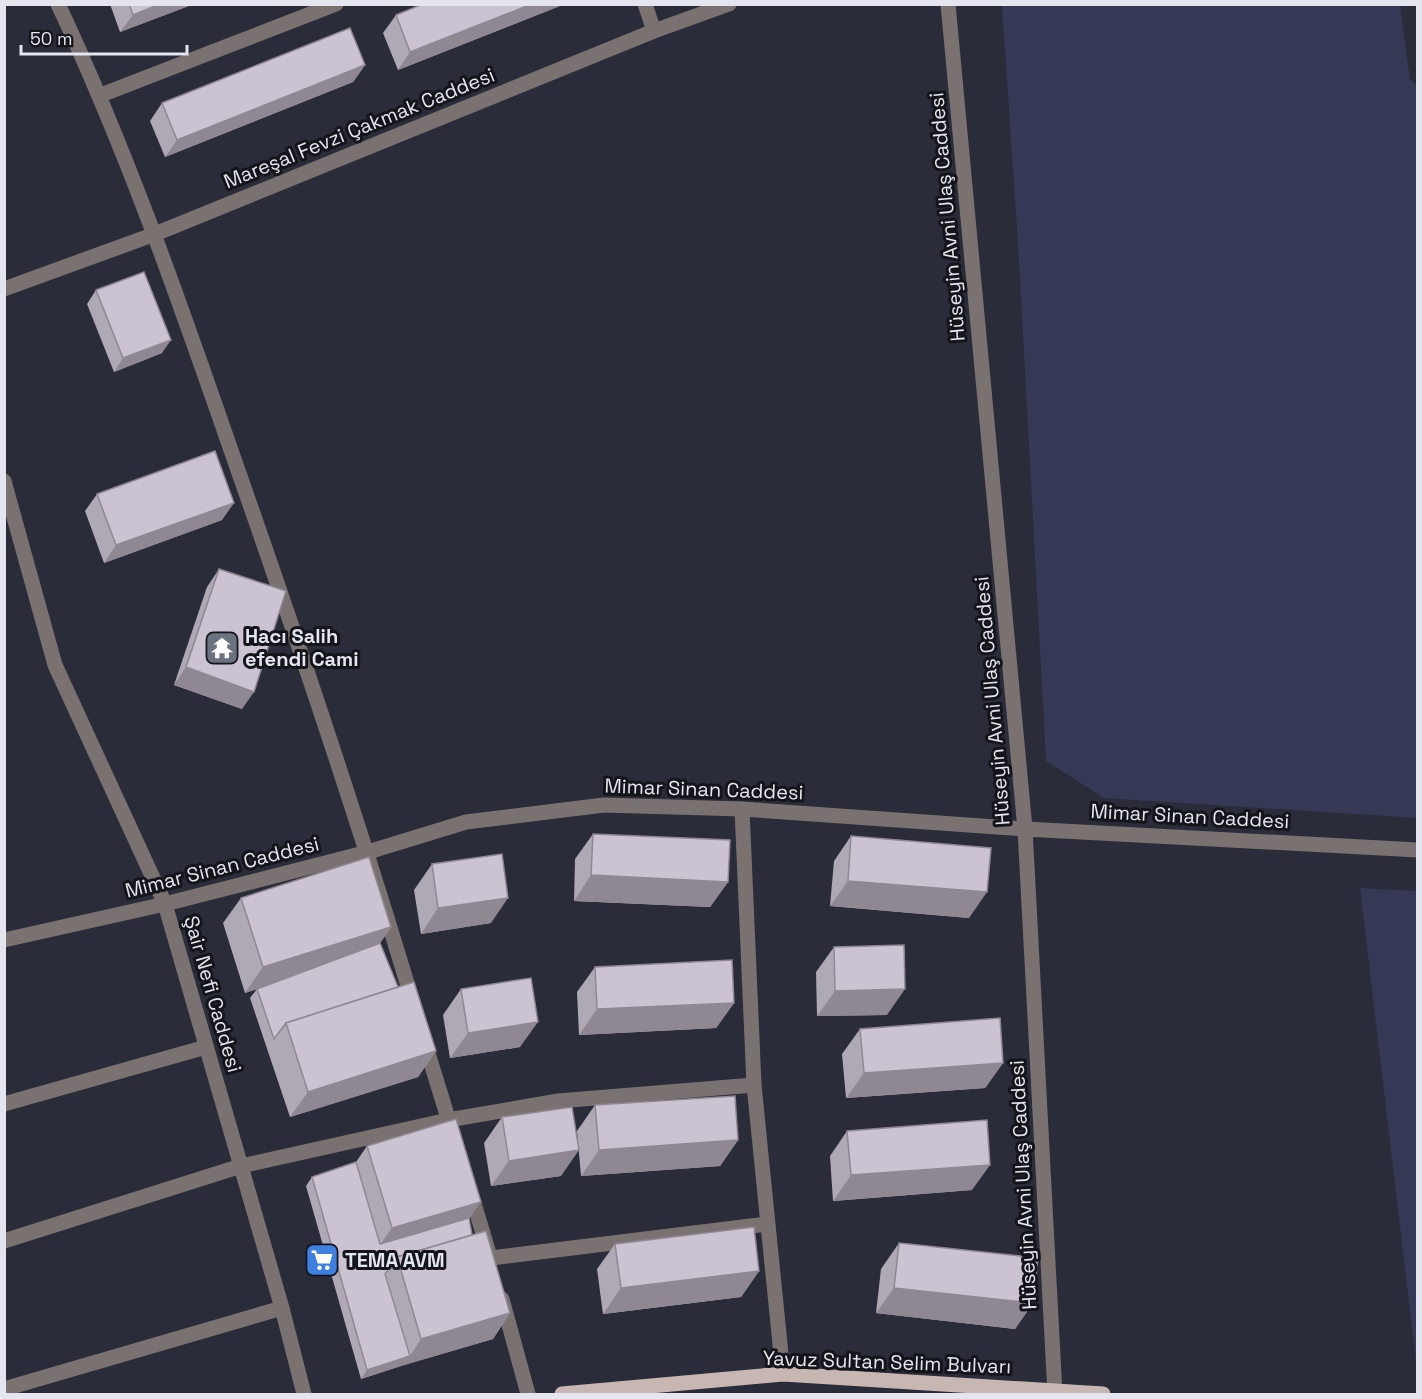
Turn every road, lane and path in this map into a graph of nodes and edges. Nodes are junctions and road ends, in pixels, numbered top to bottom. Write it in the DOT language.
graph roads {
  1 [pos="58,4"];
  2 [pos="336,4"];
  3 [pos="645,4"];
  4 [pos="729,4"];
  5 [pos="948,4"];
  6 [pos="654,31"];
  7 [pos="101,95"];
  8 [pos="155,234"];
  9 [pos="4,290"];
  10 [pos="4,481"];
  11 [pos="742,809"];
  12 [pos="1025,829"];
  13 [pos="1418,850"];
  14 [pos="368,852"];
  15 [pos="165,904"];
  16 [pos="4,940"];
  17 [pos="206,1047"];
  18 [pos="754,1085"];
  19 [pos="4,1104"];
  20 [pos="448,1120"];
  21 [pos="458,1152"];
  22 [pos="241,1166"];
  23 [pos="465,1173"];
  24 [pos="767,1224"];
  25 [pos="4,1241"];
  26 [pos="494,1270"];
  27 [pos="282,1308"];
  28 [pos="783,1374"];
  29 [pos="4,1389"];
  30 [pos="1055,1393"];
  31 [pos="304,1395"];
  32 [pos="528,1395"];
  33 [pos="562,1395"];
  34 [pos="1103,1395"];
  1 -- 7 [label="street"];
  2 -- 7 [label="street"];
  3 -- 6 [label="street"];
  4 -- 6 [label="street, Mareşal Fevzi Çakmak Caddesi"];
  5 -- 12 [label="street, Hüseyin Avni Ulaş Caddesi"];
  6 -- 8 [label="street, Mareşal Fevzi Çakmak Caddesi"];
  7 -- 8 [label="street"];
  8 -- 9 [label="street, Mareşal Fevzi Çakmak Caddesi"];
  8 -- 14 [label="street"];
  10 -- 15 [label="street, Şair Nefi Caddesi"];
  11 -- 12 [label="street, Mimar Sinan Caddesi"];
  11 -- 14 [label="street, Mimar Sinan Caddesi"];
  11 -- 18 [label="street"];
  12 -- 13 [label="street, Mimar Sinan Caddesi"];
  12 -- 30 [label="street, Hüseyin Avni Ulaş Caddesi"];
  14 -- 15 [label="street, Mimar Sinan Caddesi"];
  14 -- 20 [label="street"];
  15 -- 16 [label="street, Mimar Sinan Caddesi"];
  15 -- 17 [label="street, Şair Nefi Caddesi"];
  17 -- 19 [label="street"];
  17 -- 22 [label="street, Şair Nefi Caddesi"];
  18 -- 20 [label="street"];
  18 -- 24 [label="street"];
  20 -- 21 [label="street"];
  20 -- 22 [label="street"];
  22 -- 25 [label="street"];
  22 -- 27 [label="street, Şair Nefi Caddesi"];
  23 -- 26 [label="street"];
  24 -- 26 [label="street"];
  24 -- 28 [label="street"];
  26 -- 32 [label="street"];
  27 -- 29 [label="street"];
  27 -- 31 [label="street, Şair Nefi Caddesi"];
  28 -- 30 [label="main road, Yavuz Sultan Selim Bulvarı"];
  28 -- 33 [label="main road, Yavuz Sultan Selim Bulvarı"];
  30 -- 34 [label="main road, Yavuz Sultan Selim Bulvarı"];
}
